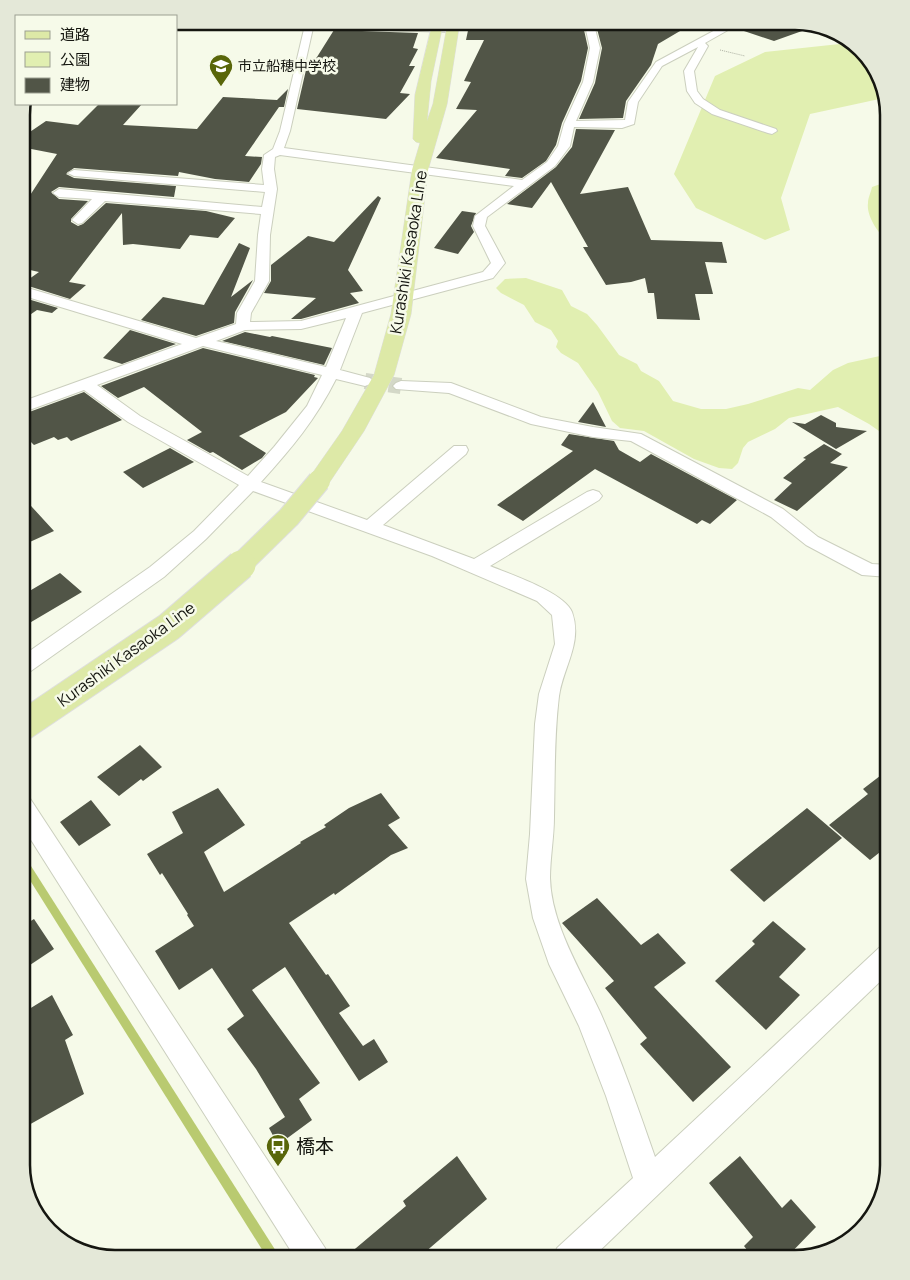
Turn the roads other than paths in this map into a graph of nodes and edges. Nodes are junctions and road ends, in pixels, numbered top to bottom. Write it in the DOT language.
graph roads {
  1 [pos="307,30"];
  2 [pos="435,30"];
  3 [pos="453,30"];
  4 [pos="590,30"];
  5 [pos="725,30"];
  6 [pos="701,44"];
  7 [pos="569,124"];
  8 [pos="772,131"];
  9 [pos="278,151"];
  10 [pos="422,163"];
  11 [pos="74,173"];
  12 [pos="525,184"];
  13 [pos="271,189"];
  14 [pos="60,193"];
  15 [pos="102,196"];
  16 [pos="268,211"];
  17 [pos="78,220"];
  18 [pos="30,293"];
  19 [pos="402,298"];
  20 [pos="356,310"];
  21 [pos="243,326"];
  22 [pos="199,342"];
  23 [pos="331,373"];
  24 [pos="365,381"];
  25 [pos="86,384"];
  26 [pos="402,386"];
  27 [pos="30,405"];
  28 [pos="460,450"];
  29 [pos="250,484"];
  30 [pos="593,496"];
  31 [pos="370,527"];
  32 [pos="475,567"];
  33 [pos="880,571"];
  34 [pos="30,662"];
  35 [pos="30,721"];
  36 [pos="30,818"];
  37 [pos="880,965"];
  38 [pos="650,1182"];
  39 [pos="308,1250"];
  40 [pos="578,1250"];
  1 -- 9 [label="street"];
  2 -- 10 [label="main road, Kurashiki Kasaoka Line"];
  3 -- 10 [label="main road, Kurashiki Kasaoka Line"];
  4 -- 7 [label="street"];
  5 -- 6 [label="street"];
  6 -- 7 [label="street"];
  6 -- 8 [label="street"];
  7 -- 12 [label="street"];
  9 -- 10 [label="street"];
  9 -- 13 [label="street"];
  10 -- 12 [label="street"];
  10 -- 19 [label="main road, Kurashiki Kasaoka Line"];
  11 -- 13 [label="street"];
  12 -- 19 [label="street"];
  13 -- 16 [label="street"];
  14 -- 15 [label="street"];
  15 -- 16 [label="street"];
  15 -- 17 [label="street"];
  16 -- 21 [label="street"];
  18 -- 22 [label="street"];
  19 -- 20 [label="street"];
  19 -- 35 [label="main road, Kurashiki Kasaoka Line, bridge"];
  20 -- 21 [label="street"];
  20 -- 23 [label="street"];
  21 -- 22 [label="street"];
  22 -- 23 [label="street"];
  22 -- 25 [label="street"];
  23 -- 24 [label="street"];
  23 -- 29 [label="street"];
  25 -- 27 [label="street"];
  25 -- 29 [label="street"];
  26 -- 33 [label="street"];
  28 -- 31 [label="street"];
  29 -- 31 [label="street"];
  29 -- 34 [label="street"];
  30 -- 32 [label="street"];
  31 -- 32 [label="street"];
  32 -- 38 [label="street"];
  36 -- 39 [label="street"];
  37 -- 38 [label="street"];
  38 -- 40 [label="street"];
}
